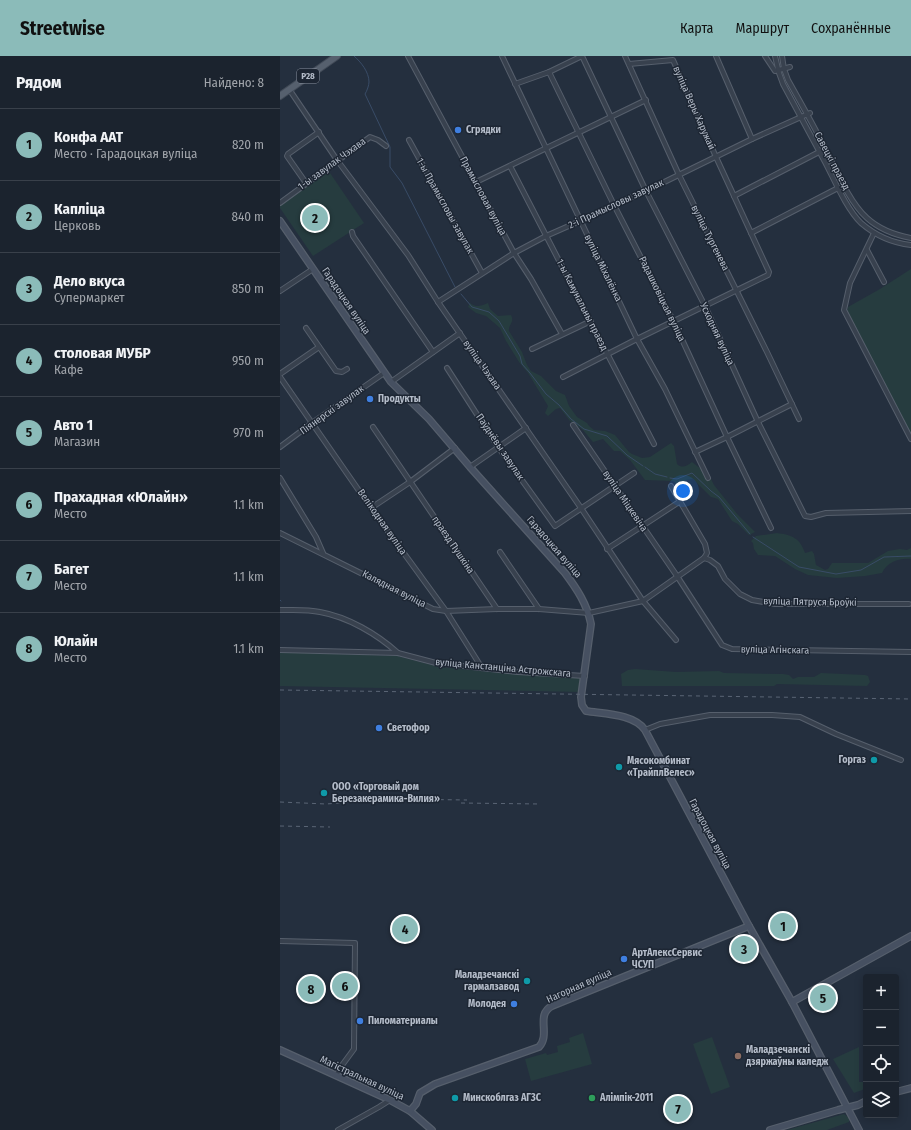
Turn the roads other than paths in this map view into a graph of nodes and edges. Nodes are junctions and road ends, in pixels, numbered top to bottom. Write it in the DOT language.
graph roads {
  1 [pos="337,56"];
  2 [pos="408,56"];
  3 [pos="502,56"];
  4 [pos="582,56"];
  5 [pos="625,56"];
  6 [pos="716,56"];
  7 [pos="765,56"];
  8 [pos="775,56"];
  9 [pos="782,56"];
  10 [pos="629,64"];
  11 [pos="790,67"];
  12 [pos="784,69"];
  13 [pos="776,71"];
  14 [pos="550,72"];
  15 [pos="515,84"];
  16 [pos="289,89"];
  17 [pos="280,96"];
  18 [pos="646,100"];
  19 [pos="809,114"];
  20 [pos="611,117"];
  21 [pos="801,118"];
  22 [pos="318,132"];
  23 [pos="579,133"];
  24 [pos="752,139"];
  25 [pos="409,140"];
  26 [pos="386,146"];
  27 [pos="546,148"];
  28 [pos="825,149"];
  29 [pos="819,152"];
  30 [pos="716,157"];
  31 [pos="337,160"];
  32 [pos="510,166"];
  33 [pos="679,175"];
  34 [pos="476,182"];
  35 [pos="306,183"];
  36 [pos="838,188"];
  37 [pos="646,191"];
  38 [pos="734,196"];
  39 [pos="280,203"];
  40 [pos="614,204"];
  41 [pos="280,220"];
  42 [pos="580,221"];
  43 [pos="352,232"];
  44 [pos="751,233"];
  45 [pos="874,233"];
  46 [pos="546,236"];
  47 [pos="911,238"];
  48 [pos="911,245"];
  49 [pos="867,250"];
  50 [pos="514,253"];
  51 [pos="313,269"];
  52 [pos="482,273"];
  53 [pos="884,282"];
  54 [pos="280,291"];
  55 [pos="737,291"];
  56 [pos="438,302"];
  57 [pos="705,306"];
  58 [pos="591,321"];
  59 [pos="674,322"];
  60 [pos="306,328"];
  61 [pos="460,333"];
  62 [pos="562,334"];
  63 [pos="637,339"];
  64 [pos="319,347"];
  65 [pos="532,349"];
  66 [pos="433,352"];
  67 [pos="607,354"];
  68 [pos="448,368"];
  69 [pos="347,369"];
  70 [pos="384,373"];
  71 [pos="280,376"];
  72 [pos="563,377"];
  73 [pos="391,382"];
  74 [pos="792,404"];
  75 [pos="799,419"];
  76 [pos="758,422"];
  77 [pos="312,423"];
  78 [pos="573,425"];
  79 [pos="373,427"];
  80 [pos="526,428"];
  81 [pos="727,437"];
  82 [pos="911,439"];
  83 [pos="654,444"];
  84 [pos="280,447"];
  85 [pos="498,447"];
  86 [pos="455,448"];
  87 [pos="695,452"];
  88 [pos="470,467"];
  89 [pos="634,473"];
  90 [pos="280,478"];
  91 [pos="708,478"];
  92 [pos="410,482"];
  93 [pos="615,486"];
  94 [pos="671,486"];
  95 [pos="680,502"];
  96 [pos="371,508"];
  97 [pos="581,508"];
  98 [pos="911,511"];
  99 [pos="642,526"];
  100 [pos="771,528"];
  101 [pos="280,533"];
  102 [pos="607,549"];
  103 [pos="500,552"];
  104 [pos="323,553"];
  105 [pos="704,558"];
  106 [pos="677,576"];
  107 [pos="643,601"];
  108 [pos="910,604"];
  109 [pos="497,608"];
  110 [pos="539,609"];
  111 [pos="281,610"];
  112 [pos="446,611"];
  113 [pos="589,613"];
  114 [pos="676,640"];
  115 [pos="280,650"];
  116 [pos="911,652"];
  117 [pos="398,653"];
  118 [pos="482,668"];
  119 [pos="585,676"];
  120 [pos="645,730"];
  121 [pos="901,760"];
  122 [pos="749,926"];
  123 [pos="911,936"];
  124 [pos="280,941"];
  125 [pos="792,1002"];
  126 [pos="280,1050"];
  127 [pos="336,1076"];
  128 [pos="911,1088"];
  129 [pos="899,1091"];
  130 [pos="390,1100"];
  131 [pos="863,1102"];
  132 [pos="848,1107"];
  133 [pos="410,1111"];
  134 [pos="338,1130"];
  135 [pos="432,1130"];
  136 [pos="770,1130"];
  137 [pos="859,1130"];
  1 -- 16 [label="main road, Р28"];
  2 -- 34 [label="street, Прамысловая вуліца"];
  3 -- 15 [label="street, вуліца Міхалёнка"];
  4 -- 14 [label="street"];
  4 -- 20 [label="street, Усходняя вуліца"];
  5 -- 10 [label="street, вуліца Тургенева"];
  6 -- 24 [label="street"];
  7 -- 13 [label="street, Савецкі праезд"];
  8 -- 13 [label="street, Савецкі праезд"];
  9 -- 12 [label="street, Савецкі праезд"];
  10 -- 18 [label="street, вуліца Тургенева"];
  10 -- 30 [label="street, вуліца Веры Харужай"];
  11 -- 12 [label="street"];
  12 -- 13 [label="street"];
  12 -- 19 [label="street, Савецкі праезд"];
  13 -- 21 [label="street, Савецкі праезд"];
  14 -- 15 [label="street"];
  14 -- 23 [label="street, Радашковіцкая вуліца"];
  15 -- 27 [label="street, вуліца Міхалёнка"];
  16 -- 17 [label="main road, Р28"];
  16 -- 22 [label="street, вуліца Чэхава"];
  18 -- 20 [label="street"];
  18 -- 33 [label="street, вуліца Тургенева"];
  19 -- 21 [label="street, 2-і Прамысловы завулак"];
  19 -- 28 [label="street, Савецкі праезд"];
  20 -- 23 [label="street"];
  20 -- 37 [label="street, Усходняя вуліца"];
  21 -- 24 [label="street, 2-і Прамысловы завулак"];
  21 -- 29 [label="street, Савецкі праезд"];
  22 -- 31 [label="street, вуліца Чэхава"];
  22 -- 35 [label="street"];
  23 -- 27 [label="street"];
  23 -- 40 [label="street, Радашковіцкая вуліца"];
  24 -- 30 [label="street, 2-і Прамысловы завулак"];
  25 -- 52 [label="street, 1-ы Прамысловы завулак"];
  26 -- 31 [label="street, 1-ы завулак Чэхава"];
  27 -- 32 [label="street"];
  27 -- 42 [label="street, вуліца Міхалёнка"];
  28 -- 29 [label="street"];
  28 -- 47 [label="street, Савецкі праезд"];
  29 -- 36 [label="street, Савецкі праезд"];
  29 -- 38 [label="street"];
  30 -- 33 [label="street, 2-і Прамысловы завулак"];
  30 -- 38 [label="street, вуліца Веры Харужай"];
  31 -- 35 [label="street, 1-ы завулак Чэхава"];
  31 -- 56 [label="street, вуліца Чэхава"];
  32 -- 34 [label="street"];
  32 -- 46 [label="street, 1-ы Камунальны праезд"];
  33 -- 37 [label="street, 2-і Прамысловы завулак"];
  33 -- 55 [label="street, вуліца Тургенева"];
  34 -- 50 [label="street, Прамысловая вуліца"];
  35 -- 39 [label="street, 1-ы завулак Чэхава"];
  36 -- 44 [label="street"];
  36 -- 45 [label="street, Савецкі праезд"];
  37 -- 40 [label="street, 2-і Прамысловы завулак"];
  37 -- 57 [label="street, Усходняя вуліца"];
  38 -- 44 [label="street, вуліца Веры Харужай"];
  40 -- 42 [label="street, 2-і Прамысловы завулак"];
  40 -- 59 [label="street, Радашковіцкая вуліца"];
  41 -- 51 [label="street, Гарадоцкая вуліца"];
  42 -- 46 [label="street, 2-і Прамысловы завулак"];
  42 -- 63 [label="street, вуліца Міхалёнка"];
  43 -- 66 [label="street"];
  44 -- 55 [label="street, вуліца Веры Харужай"];
  45 -- 48 [label="street, Савецкі праезд"];
  45 -- 49 [label="street"];
  46 -- 50 [label="street, 2-і Прамысловы завулак"];
  46 -- 58 [label="street, 1-ы Камунальны праезд"];
  49 -- 53 [label="street"];
  49 -- 82 [label="street"];
  50 -- 52 [label="street, 2-і Прамысловы завулак"];
  50 -- 62 [label="street, Прамысловая вуліца"];
  51 -- 54 [label="street"];
  51 -- 70 [label="street, Гарадоцкая вуліца"];
  52 -- 56 [label="street, 2-і Прамысловы завулак"];
  55 -- 57 [label="street"];
  55 -- 74 [label="street, вуліца Тургенева"];
  56 -- 61 [label="street, вуліца Чэхава"];
  57 -- 59 [label="street"];
  57 -- 76 [label="street, Усходняя вуліца"];
  58 -- 62 [label="street"];
  58 -- 67 [label="street, 1-ы Камунальны праезд"];
  59 -- 63 [label="street"];
  59 -- 81 [label="street, Радашковіцкая вуліца"];
  60 -- 64 [label="street"];
  61 -- 66 [label="street"];
  61 -- 80 [label="street, вуліца Чэхава"];
  62 -- 65 [label="street"];
  63 -- 67 [label="street"];
  63 -- 87 [label="street, вуліца Міхалёнка"];
  64 -- 69 [label="street"];
  64 -- 71 [label="street"];
  66 -- 73 [label="street"];
  67 -- 72 [label="street"];
  67 -- 83 [label="street, 1-ы Камунальны праезд"];
  68 -- 85 [label="street, Паўднёвы завулак"];
  70 -- 73 [label="street, Гарадоцкая вуліца"];
  70 -- 77 [label="street, Піянерскі завулак"];
  71 -- 77 [label="street, Велікодная вуліца"];
  73 -- 86 [label="street, Гарадоцкая вуліца"];
  74 -- 75 [label="street, вуліца Тургенева"];
  74 -- 76 [label="street"];
  76 -- 81 [label="street"];
  76 -- 98 [label="street, Усходняя вуліца"];
  77 -- 84 [label="street, Піянерскі завулак"];
  77 -- 96 [label="street, Велікодная вуліца"];
  78 -- 93 [label="street, вуліца Міцкевіча"];
  79 -- 92 [label="street, праезд Пушкіна"];
  80 -- 85 [label="street"];
  80 -- 97 [label="street, вуліца Чэхава"];
  81 -- 87 [label="street"];
  81 -- 100 [label="street, Радашковіцкая вуліца"];
  85 -- 88 [label="street"];
  85 -- 97 [label="street, Паўднёвы завулак"];
  86 -- 88 [label="street, Гарадоцкая вуліца"];
  86 -- 92 [label="street"];
  87 -- 91 [label="street, вуліца Міхалёнка"];
  88 -- 113 [label="street, Гарадоцкая вуліца"];
  89 -- 93 [label="street"];
  90 -- 104 [label="street"];
  92 -- 96 [label="street"];
  92 -- 109 [label="street, праезд Пушкіна"];
  93 -- 97 [label="street"];
  93 -- 99 [label="street, вуліца Міцкевіча"];
  94 -- 95 [label="street"];
  95 -- 99 [label="street"];
  95 -- 105 [label="street"];
  96 -- 112 [label="street, Велікодная вуліца"];
  97 -- 102 [label="street, вуліца Чэхава"];
  99 -- 102 [label="street"];
  99 -- 106 [label="street, вуліца Міцкевіча"];
  101 -- 104 [label="street, Калядная вуліца"];
  102 -- 107 [label="street, вуліца Чэхава"];
  103 -- 110 [label="street"];
  104 -- 112 [label="street, Калядная вуліца"];
  105 -- 106 [label="street"];
  105 -- 108 [label="street, вуліца Пятруся Броўкі"];
  106 -- 107 [label="street"];
  106 -- 116 [label="street, вуліца Агінскага"];
  107 -- 113 [label="street, Калядная вуліца"];
  107 -- 114 [label="street, вуліца Чэхава"];
  109 -- 110 [label="street, Калядная вуліца"];
  109 -- 112 [label="street, Калядная вуліца"];
  110 -- 113 [label="street, Калядная вуліца"];
  111 -- 117 [label="street, вуліца Канстанціна Астрожскага"];
  112 -- 118 [label="street, Велікодная вуліца"];
  113 -- 119 [label="street, Гарадоцкая вуліца"];
  115 -- 117 [label="street, вуліца Канстанціна Астрожскага"];
  117 -- 118 [label="street, вуліца Канстанціна Астрожскага"];
  118 -- 119 [label="street, вуліца Канстанціна Астрожскага"];
  119 -- 120 [label="street, Гарадоцкая вуліца"];
  120 -- 121 [label="street"];
  120 -- 122 [label="street, Гарадоцкая вуліца"];
  122 -- 125 [label="street, Гарадоцкая вуліца"];
  122 -- 133 [label="street, Нагорная вуліца"];
  123 -- 125 [label="street"];
  124 -- 127 [label="street"];
  125 -- 132 [label="street, Гарадоцкая вуліца"];
  126 -- 127 [label="street, Магістральная вуліца"];
  127 -- 130 [label="street, Магістральная вуліца"];
  128 -- 129 [label="street"];
  130 -- 133 [label="street, Магістральная вуліца"];
  130 -- 134 [label="street"];
  131 -- 132 [label="street"];
  132 -- 136 [label="street"];
  132 -- 137 [label="street, Гарадоцкая вуліца"];
  133 -- 135 [label="street, Магістральная вуліца"];
}
